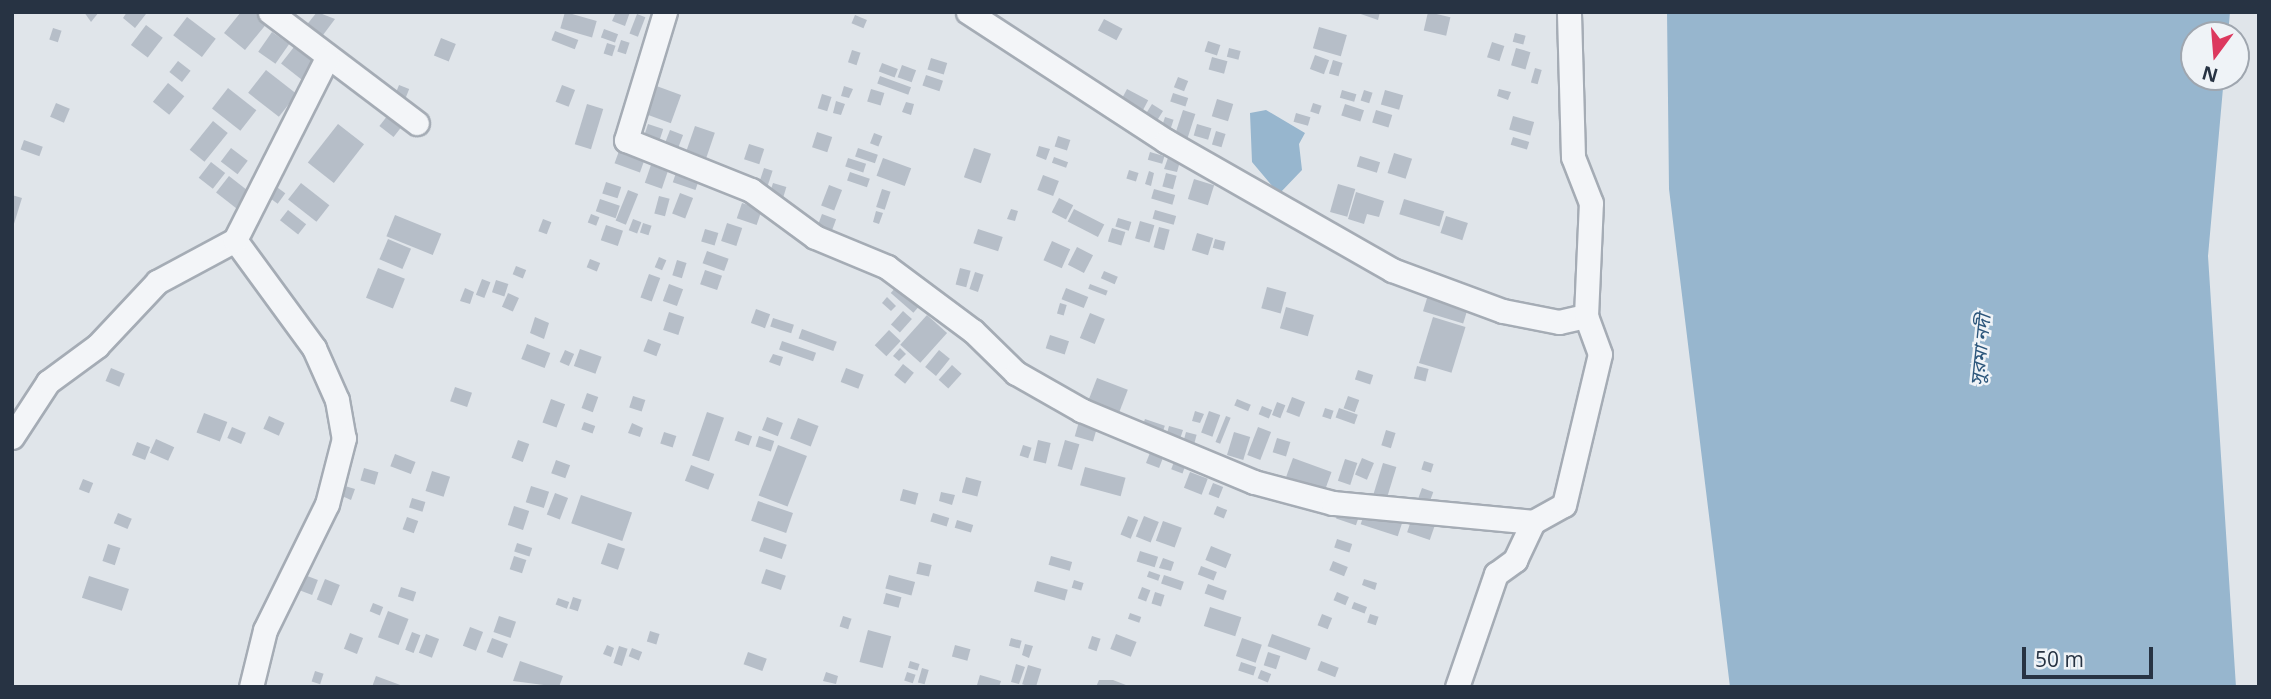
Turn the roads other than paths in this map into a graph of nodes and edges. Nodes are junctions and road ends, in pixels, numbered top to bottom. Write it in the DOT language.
graph roads {
  1 [pos="270,12"];
  2 [pos="665,12"];
  3 [pos="968,12"];
  4 [pos="1569,12"];
  5 [pos="327,58"];
  6 [pos="417,123"];
  7 [pos="235,240"];
  8 [pos="1586,316"];
  9 [pos="12,437"];
  10 [pos="1533,522"];
  11 [pos="251,687"];
  12 [pos="1457,687"];
  1 -- 5 [label="street"];
  2 -- 10 [label="street"];
  3 -- 8 [label="street"];
  4 -- 8 [label="street"];
  5 -- 6 [label="street"];
  5 -- 7 [label="street"];
  7 -- 9 [label="street"];
  7 -- 11 [label="street"];
  8 -- 10 [label="street"];
  10 -- 12 [label="street"];
}
